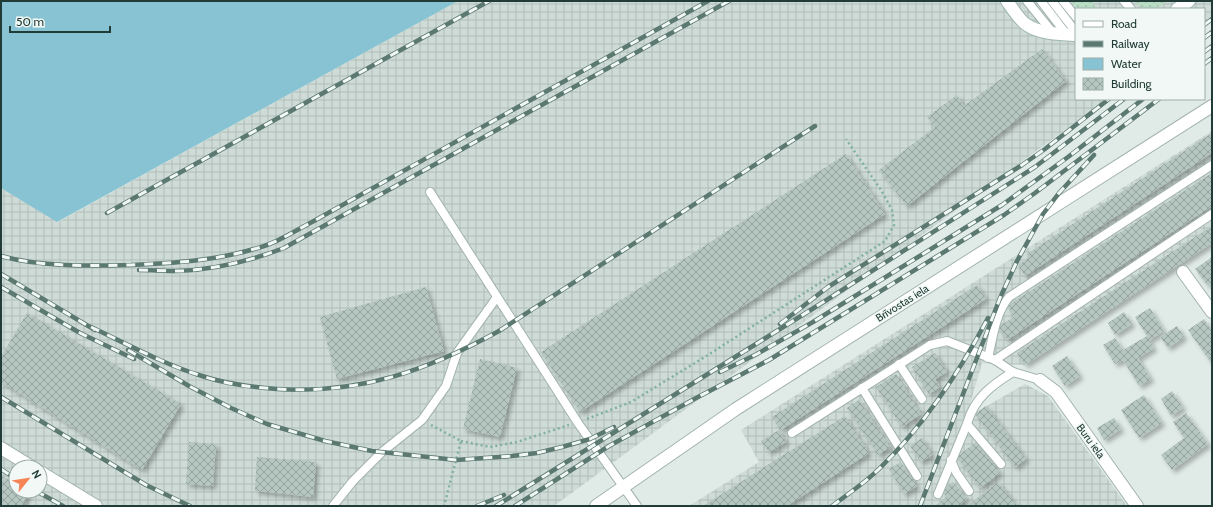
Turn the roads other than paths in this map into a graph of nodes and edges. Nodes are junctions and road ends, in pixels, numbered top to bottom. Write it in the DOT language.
graph roads {
  1 [pos="1007,1"];
  2 [pos="1027,1"];
  3 [pos="1041,1"];
  4 [pos="1052,1"];
  5 [pos="1063,1"];
  6 [pos="1188,1"];
  7 [pos="1179,8"];
  8 [pos="1075,16"];
  9 [pos="1053,33"];
  10 [pos="1073,34"];
  11 [pos="1212,106"];
  12 [pos="1212,165"];
  13 [pos="430,192"];
  14 [pos="1212,214"];
  15 [pos="1183,272"];
  16 [pos="497,297"];
  17 [pos="1212,312"];
  18 [pos="992,359"];
  19 [pos="899,364"];
  20 [pos="1013,372"];
  21 [pos="1040,380"];
  22 [pos="862,388"];
  23 [pos="922,399"];
  24 [pos="967,424"];
  25 [pos="792,433"];
  26 [pos="1,448"];
  27 [pos="19,459"];
  28 [pos="951,460"];
  29 [pos="1001,464"];
  30 [pos="917,476"];
  31 [pos="48,477"];
  32 [pos="624,486"];
  33 [pos="969,491"];
  34 [pos="938,494"];
  35 [pos="96,506"];
  36 [pos="333,506"];
  37 [pos="596,506"];
  38 [pos="637,506"];
  39 [pos="1137,506"];
  1 -- 9 [label="street"];
  2 -- 9 [label="lane"];
  3 -- 10 [label="lane"];
  4 -- 10 [label="lane"];
  5 -- 8 [label="lane"];
  6 -- 7 [label="street"];
  9 -- 10 [label="street"];
  11 -- 32 [label="street, Brīvostas iela"];
  12 -- 18 [label="lane"];
  13 -- 16 [label="lane"];
  14 -- 18 [label="lane"];
  15 -- 17 [label="street"];
  16 -- 32 [label="lane"];
  16 -- 36 [label="lane"];
  18 -- 19 [label="lane"];
  18 -- 20 [label="lane"];
  19 -- 22 [label="lane"];
  19 -- 23 [label="lane"];
  20 -- 21 [label="lane"];
  20 -- 24 [label="lane"];
  21 -- 39 [label="street, Buru iela"];
  22 -- 25 [label="lane"];
  22 -- 30 [label="lane"];
  24 -- 28 [label="lane"];
  24 -- 29 [label="lane"];
  26 -- 27 [label="street"];
  28 -- 33 [label="lane"];
  28 -- 34 [label="lane"];
  31 -- 35 [label="street"];
  32 -- 37 [label="street, Brīvostas iela"];
  32 -- 38 [label="lane"];
}
